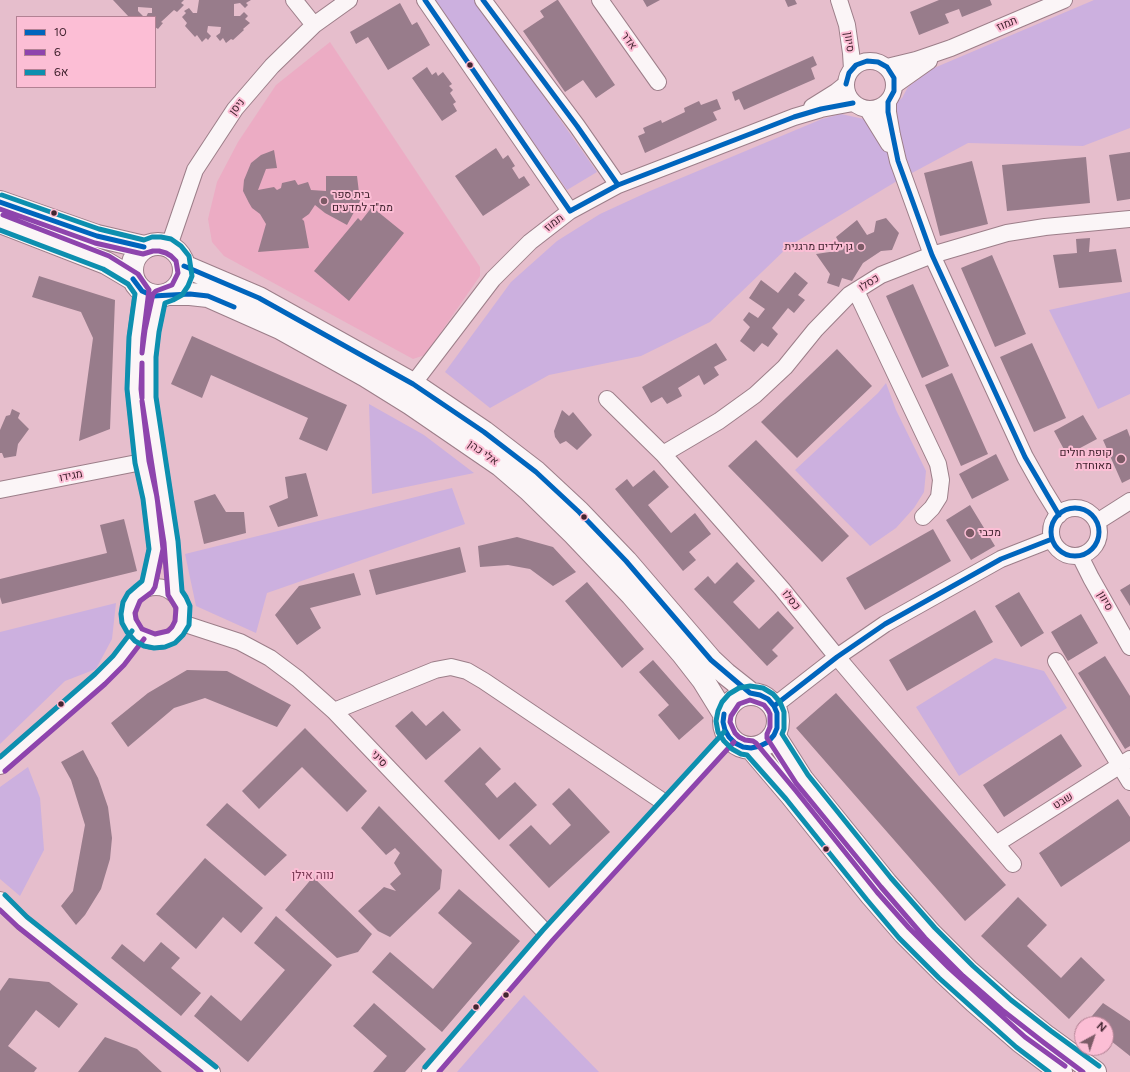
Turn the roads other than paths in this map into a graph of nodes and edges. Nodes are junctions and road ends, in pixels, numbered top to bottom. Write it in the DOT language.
graph roads {
  1 [pos="294,0"];
  2 [pos="349,0"];
  3 [pos="425,0"];
  4 [pos="483,0"];
  5 [pos="600,0"];
  6 [pos="839,0"];
  7 [pos="1064,0"];
  8 [pos="844,16"];
  9 [pos="314,25"];
  10 [pos="951,48"];
  11 [pos="880,64"];
  12 [pos="852,69"];
  13 [pos="658,82"];
  14 [pos="846,84"];
  15 [pos="895,85"];
  16 [pos="888,102"];
  17 [pos="853,103"];
  18 [pos="868,110"];
  19 [pos="794,117"];
  20 [pos="898,162"];
  21 [pos="618,185"];
  22 [pos="0,202"];
  23 [pos="570,211"];
  24 [pos="1130,219"];
  25 [pos="0,222"];
  26 [pos="169,246"];
  27 [pos="144,248"];
  28 [pos="932,255"];
  29 [pos="184,266"];
  30 [pos="151,290"];
  31 [pos="856,291"];
  32 [pos="413,384"];
  33 [pos="606,399"];
  34 [pos="663,454"];
  35 [pos="142,462"];
  36 [pos="0,490"];
  37 [pos="1130,501"];
  38 [pos="1059,515"];
  39 [pos="923,517"];
  40 [pos="1096,522"];
  41 [pos="1052,539"];
  42 [pos="1080,556"];
  43 [pos="148,588"];
  44 [pos="175,594"];
  45 [pos="182,623"];
  46 [pos="138,635"];
  47 [pos="1130,647"];
  48 [pos="837,657"];
  49 [pos="1056,661"];
  50 [pos="750,693"];
  51 [pos="774,706"];
  52 [pos="334,711"];
  53 [pos="724,714"];
  54 [pos="774,735"];
  55 [pos="729,737"];
  56 [pos="751,748"];
  57 [pos="1125,762"];
  58 [pos="0,766"];
  59 [pos="1130,782"];
  60 [pos="668,805"];
  61 [pos="996,844"];
  62 [pos="1013,864"];
  63 [pos="0,900"];
  64 [pos="548,935"];
  65 [pos="212,1072"];
  66 [pos="430,1072"];
  67 [pos="1061,1072"];
  68 [pos="1095,1072"];
  1 -- 9 [label="street"];
  2 -- 9 [label="street, ניסן"];
  3 -- 23 [label="street"];
  4 -- 21 [label="street"];
  5 -- 13 [label="street, אדר"];
  6 -- 8 [label="street, סיוון"];
  7 -- 10 [label="street, תמוז"];
  8 -- 11 [label="street, סיוון"];
  8 -- 12 [label="street, סיוון"];
  9 -- 26 [label="street, ניסן"];
  10 -- 11 [label="street, תמוז"];
  10 -- 15 [label="street, תמוז"];
  11 -- 12 [label="street"];
  11 -- 15 [label="street"];
  12 -- 14 [label="street"];
  14 -- 17 [label="street"];
  14 -- 19 [label="street, תמוז"];
  15 -- 16 [label="street"];
  16 -- 18 [label="street"];
  16 -- 20 [label="street"];
  17 -- 18 [label="street"];
  17 -- 19 [label="street, תמוז"];
  18 -- 20 [label="street"];
  19 -- 21 [label="street, תמוז"];
  20 -- 28 [label="street"];
  21 -- 23 [label="street, תמוז"];
  22 -- 27 [label="street"];
  23 -- 32 [label="street, תמוז"];
  24 -- 28 [label="street, כסלו"];
  25 -- 30 [label="street"];
  26 -- 27 [label="street"];
  26 -- 29 [label="street"];
  27 -- 30 [label="street"];
  28 -- 31 [label="street, כסלו"];
  28 -- 38 [label="street"];
  29 -- 30 [label="street"];
  29 -- 32 [label="street, אלי כהן"];
  30 -- 35 [label="street"];
  30 -- 44 [label="street"];
  30 -- 53 [label="street, אלי כהן"];
  31 -- 34 [label="street, כסלו"];
  31 -- 39 [label="street"];
  32 -- 50 [label="street, אלי כהן"];
  33 -- 34 [label="street, כסלו"];
  34 -- 48 [label="street, כסלו"];
  35 -- 36 [label="street, מגידו"];
  35 -- 43 [label="street"];
  37 -- 40 [label="street"];
  38 -- 40 [label="street"];
  38 -- 41 [label="street"];
  40 -- 42 [label="street"];
  41 -- 42 [label="street"];
  41 -- 48 [label="street"];
  42 -- 47 [label="street, סיוון"];
  43 -- 44 [label="street"];
  43 -- 46 [label="street"];
  44 -- 45 [label="street"];
  45 -- 46 [label="street"];
  45 -- 52 [label="street, סיני"];
  46 -- 58 [label="street"];
  48 -- 51 [label="street"];
  48 -- 61 [label="street, כסלו"];
  49 -- 57 [label="street"];
  50 -- 51 [label="street"];
  50 -- 53 [label="street"];
  51 -- 54 [label="street"];
  52 -- 60 [label="street"];
  52 -- 64 [label="street, סיני"];
  53 -- 55 [label="street"];
  54 -- 56 [label="street"];
  54 -- 68 [label="street"];
  55 -- 56 [label="street"];
  55 -- 60 [label="street"];
  56 -- 67 [label="street"];
  57 -- 59 [label="street"];
  57 -- 61 [label="street, שבט"];
  60 -- 64 [label="street"];
  61 -- 62 [label="street, כסלו"];
  63 -- 65 [label="street"];
  64 -- 66 [label="street"];
}
